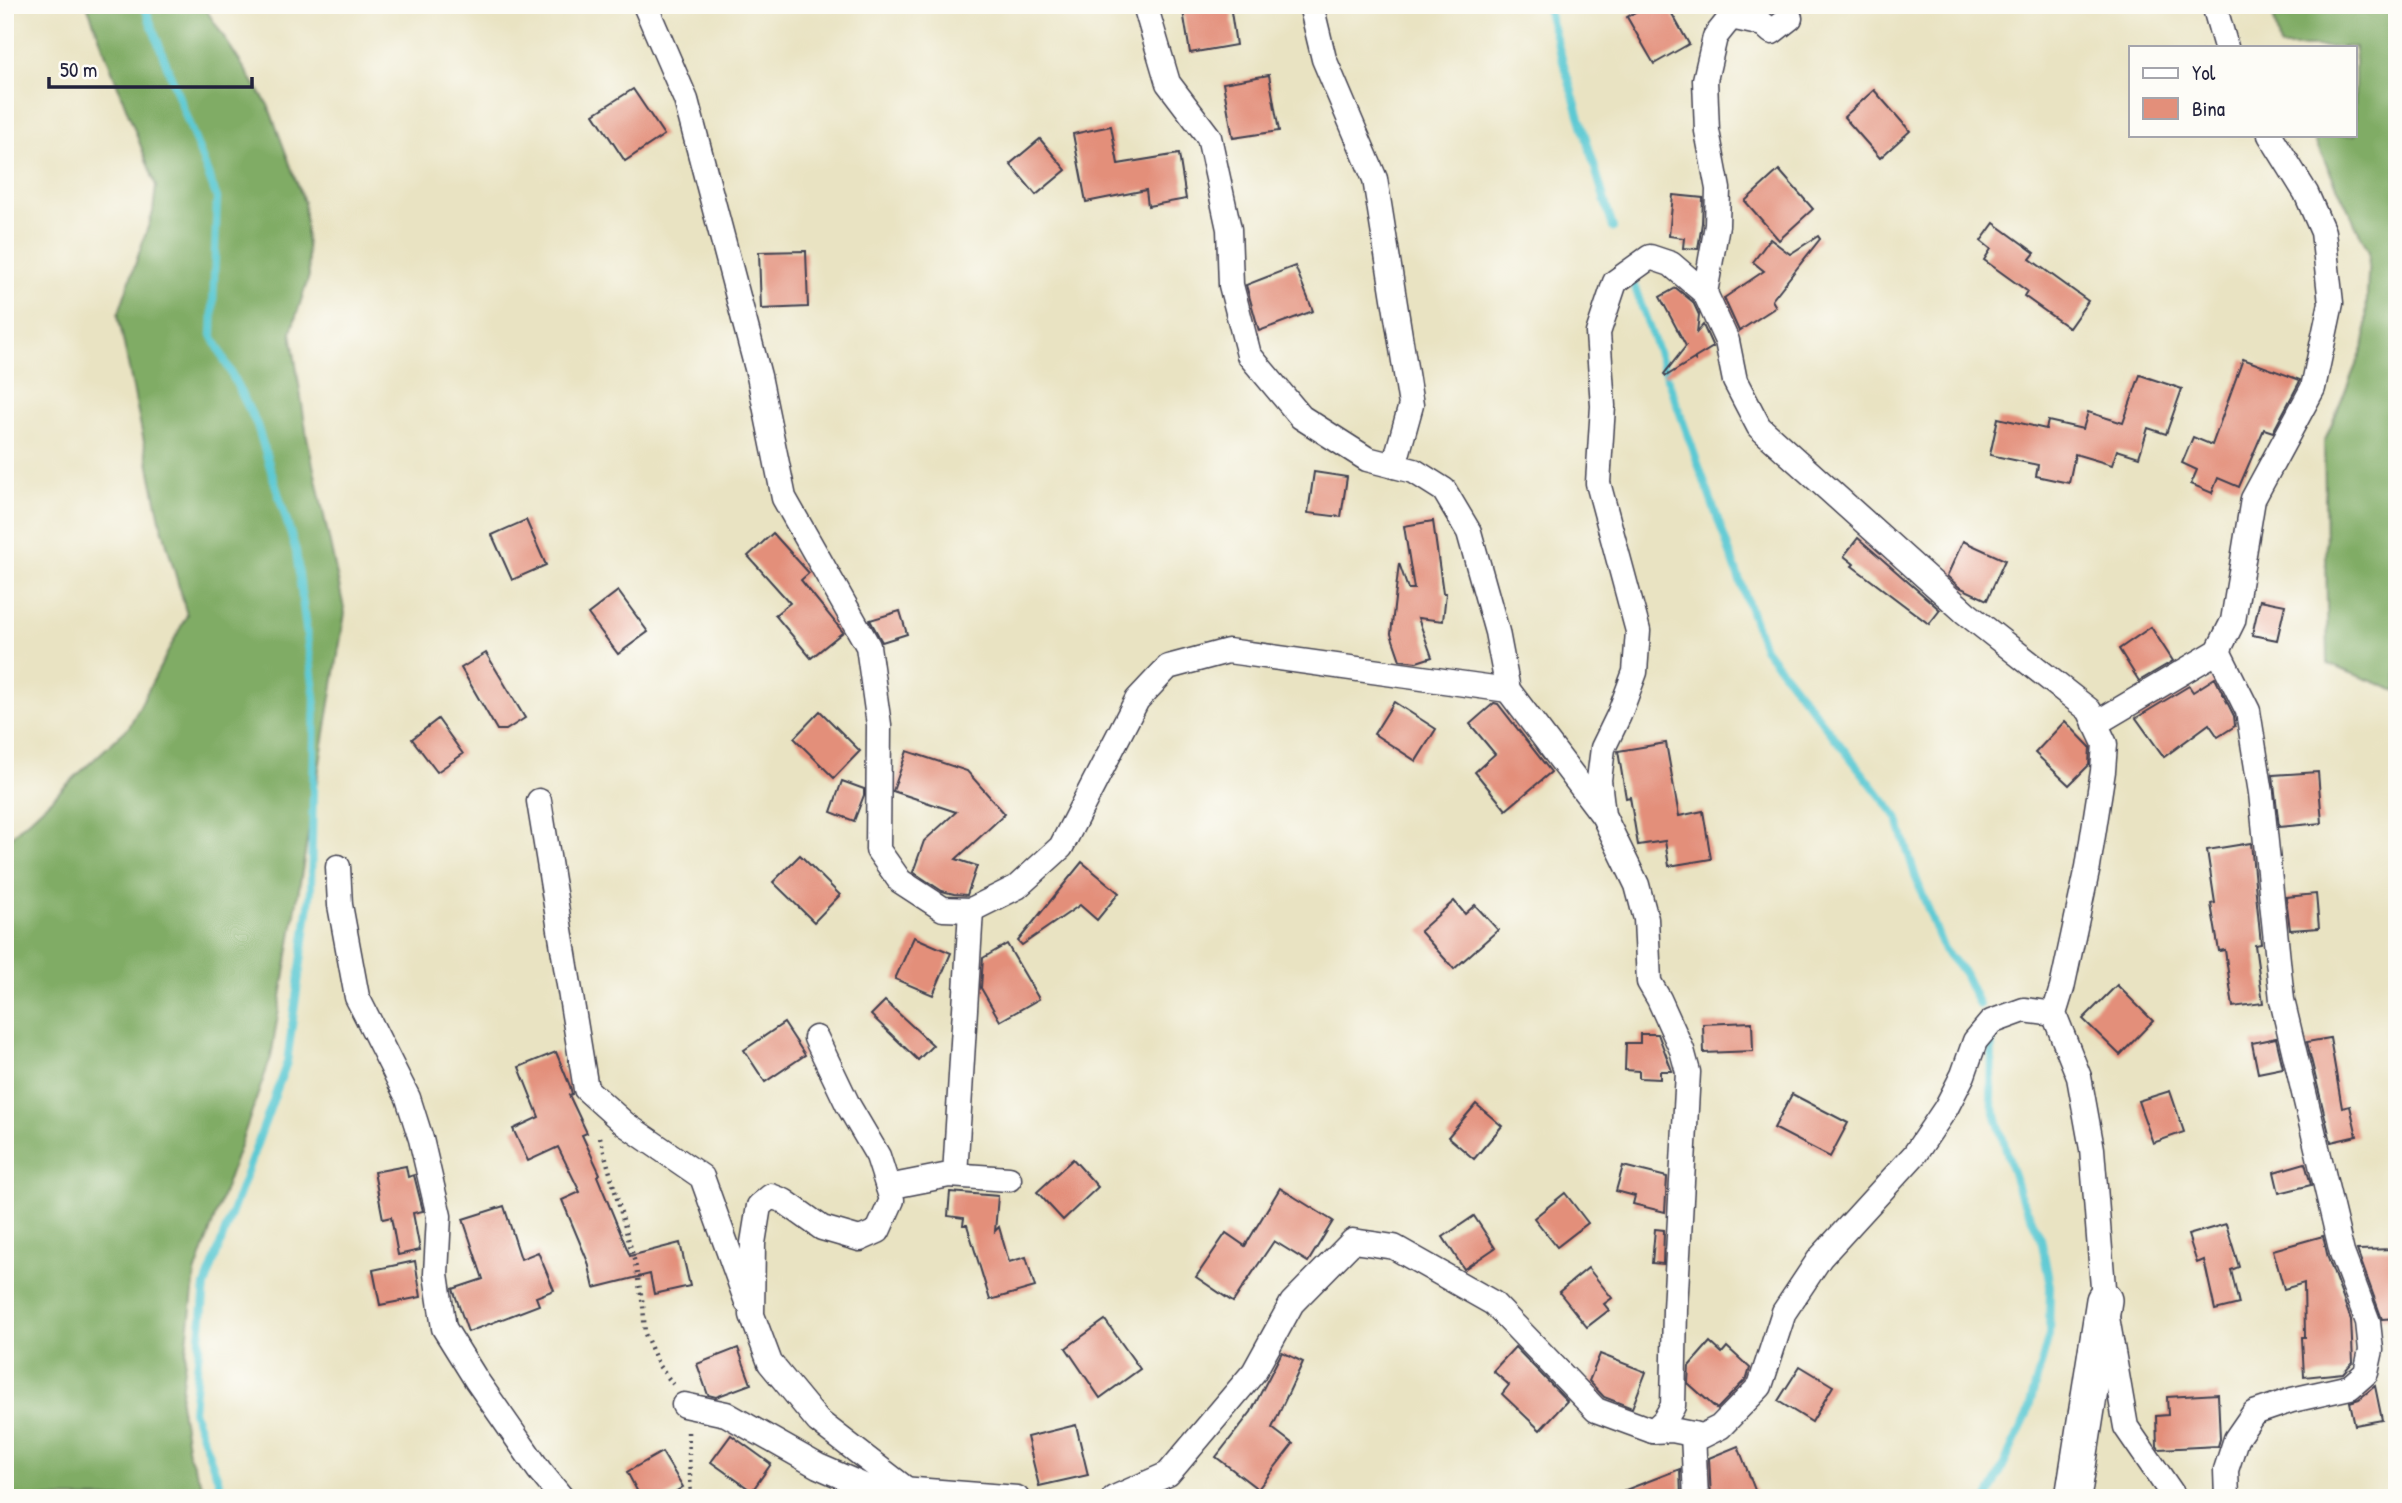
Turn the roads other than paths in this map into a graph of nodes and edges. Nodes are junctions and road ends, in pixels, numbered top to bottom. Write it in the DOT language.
graph roads {
  1 [pos="645,5"];
  2 [pos="1145,5"];
  3 [pos="1311,5"];
  4 [pos="2214,5"];
  5 [pos="1790,18"];
  6 [pos="2226,46"];
  7 [pos="2271,136"];
  8 [pos="1705,293"];
  9 [pos="1394,466"];
  10 [pos="2218,651"];
  11 [pos="1508,690"];
  12 [pos="2095,724"];
  13 [pos="539,801"];
  14 [pos="1603,815"];
  15 [pos="338,867"];
  16 [pos="971,910"];
  17 [pos="2054,1014"];
  18 [pos="816,1038"];
  19 [pos="955,1175"];
  20 [pos="1009,1179"];
  21 [pos="888,1187"];
  22 [pos="2104,1300"];
  23 [pos="752,1315"];
  24 [pos="684,1405"];
  25 [pos="1653,1430"];
  26 [pos="1693,1434"];
  27 [pos="906,1489"];
  28 [pos="562,1498"];
  29 [pos="1017,1498"];
  30 [pos="1114,1498"];
  31 [pos="1696,1498"];
  32 [pos="2073,1498"];
  33 [pos="2175,1498"];
  34 [pos="2227,1498"];
  1 -- 16 [label="street"];
  2 -- 9 [label="street"];
  3 -- 9 [label="street"];
  4 -- 6 [label="street"];
  5 -- 8 [label="street"];
  7 -- 10 [label="street"];
  8 -- 12 [label="street"];
  8 -- 14 [label="street"];
  9 -- 11 [label="street"];
  10 -- 12 [label="street"];
  10 -- 34 [label="street"];
  11 -- 14 [label="street"];
  11 -- 16 [label="street"];
  12 -- 17 [label="street"];
  13 -- 23 [label="street"];
  14 -- 25 [label="street"];
  15 -- 28 [label="street"];
  16 -- 19 [label="street"];
  17 -- 22 [label="street"];
  17 -- 26 [label="street"];
  18 -- 21 [label="street"];
  19 -- 20 [label="street"];
  19 -- 21 [label="street"];
  21 -- 23 [label="street"];
  22 -- 32 [label="street"];
  22 -- 33 [label="street"];
  23 -- 27 [label="street"];
  24 -- 27 [label="street"];
  25 -- 26 [label="street"];
  25 -- 30 [label="street"];
  26 -- 31 [label="street"];
  27 -- 29 [label="street"];
}
